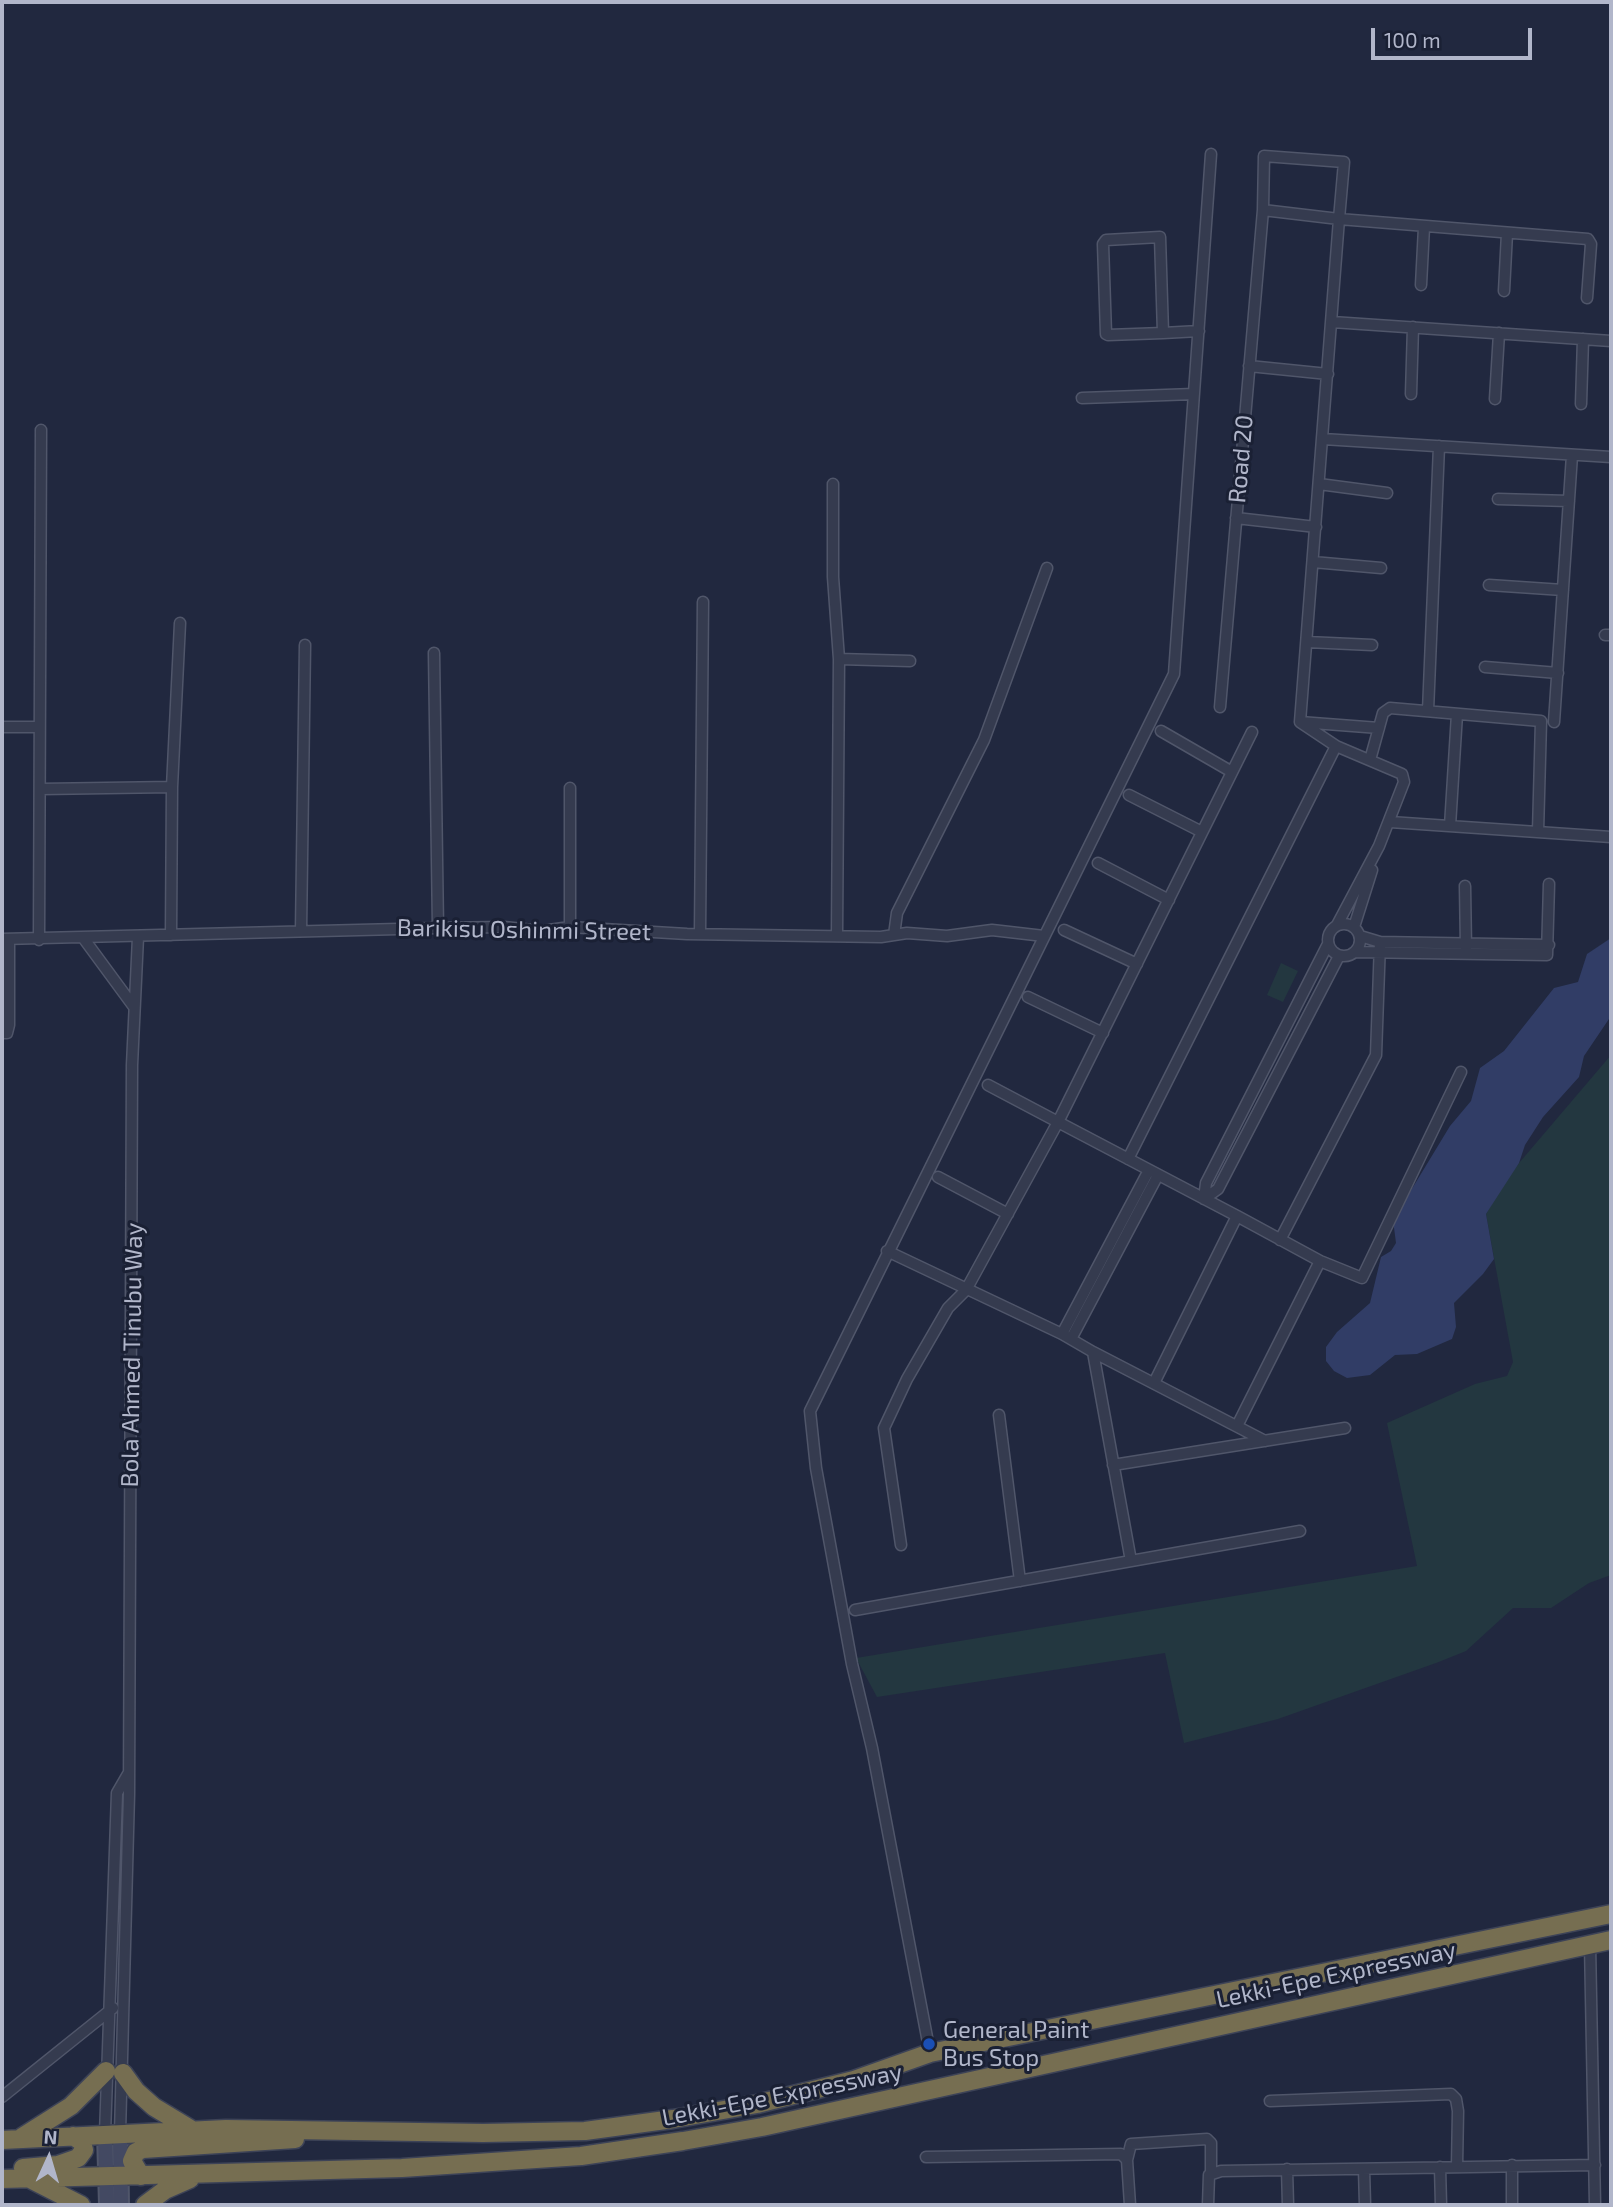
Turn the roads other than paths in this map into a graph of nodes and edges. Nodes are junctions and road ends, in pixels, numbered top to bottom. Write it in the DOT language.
graph roads {
  1 [pos="1211,154"];
  2 [pos="1263,210"];
  3 [pos="1339,219"];
  4 [pos="1424,227"];
  5 [pos="1507,233"];
  6 [pos="1421,285"];
  7 [pos="1504,291"];
  8 [pos="1587,298"];
  9 [pos="1332,322"];
  10 [pos="1413,327"];
  11 [pos="1199,331"];
  12 [pos="1163,333"];
  13 [pos="1499,333"];
  14 [pos="1583,339"];
  15 [pos="1611,341"];
  16 [pos="1249,366"];
  17 [pos="1328,374"];
  18 [pos="1194,394"];
  19 [pos="1411,394"];
  20 [pos="1082,398"];
  21 [pos="1495,400"];
  22 [pos="1581,404"];
  23 [pos="41,430"];
  24 [pos="1323,439"];
  25 [pos="1439,446"];
  26 [pos="1572,455"];
  27 [pos="1611,457"];
  28 [pos="833,484"];
  29 [pos="1320,485"];
  30 [pos="1387,493"];
  31 [pos="1498,499"];
  32 [pos="1569,501"];
  33 [pos="1236,518"];
  34 [pos="1316,527"];
  35 [pos="1313,562"];
  36 [pos="1047,568"];
  37 [pos="1381,568"];
  38 [pos="1489,585"];
  39 [pos="1563,590"];
  40 [pos="704,602"];
  41 [pos="180,623"];
  42 [pos="1307,642"];
  43 [pos="305,645"];
  44 [pos="1372,645"];
  45 [pos="434,653"];
  46 [pos="839,659"];
  47 [pos="910,661"];
  48 [pos="1485,667"];
  49 [pos="1558,673"];
  50 [pos="1220,707"];
  51 [pos="1428,711"];
  52 [pos="1457,714"];
  53 [pos="1300,722"];
  54 [pos="1554,722"];
  55 [pos="2,727"];
  56 [pos="39,727"];
  57 [pos="1378,728"];
  58 [pos="1161,731"];
  59 [pos="1252,733"];
  60 [pos="1336,746"];
  61 [pos="1370,760"];
  62 [pos="1232,772"];
  63 [pos="172,787"];
  64 [pos="41,789"];
  65 [pos="570,789"];
  66 [pos="1129,794"];
  67 [pos="1390,822"];
  68 [pos="1450,826"];
  69 [pos="1202,832"];
  70 [pos="1538,832"];
  71 [pos="1611,836"];
  72 [pos="1379,846"];
  73 [pos="1098,863"];
  74 [pos="1549,884"];
  75 [pos="1465,886"];
  76 [pos="1169,900"];
  77 [pos="1337,925"];
  78 [pos="570,927"];
  79 [pos="1354,927"];
  80 [pos="438,928"];
  81 [pos="1064,930"];
  82 [pos="301,931"];
  83 [pos="700,933"];
  84 [pos="171,935"];
  85 [pos="837,935"];
  86 [pos="894,935"];
  87 [pos="1044,936"];
  88 [pos="1360,936"];
  89 [pos="138,937"];
  90 [pos="84,939"];
  91 [pos="6,940"];
  92 [pos="39,940"];
  93 [pos="1380,942"];
  94 [pos="1328,944"];
  95 [pos="1466,944"];
  96 [pos="1548,950"];
  97 [pos="1355,952"];
  98 [pos="1379,953"];
  99 [pos="1339,956"];
  100 [pos="1466,956"];
  101 [pos="1137,964"];
  102 [pos="1028,997"];
  103 [pos="134,1008"];
  104 [pos="2,1033"];
  105 [pos="1103,1033"];
  106 [pos="1461,1072"];
  107 [pos="988,1085"];
  108 [pos="1058,1122"];
  109 [pos="1128,1160"];
  110 [pos="1153,1173"];
  111 [pos="938,1177"];
  112 [pos="1204,1199"];
  113 [pos="1008,1214"];
  114 [pos="1237,1216"];
  115 [pos="1280,1240"];
  116 [pos="887,1251"];
  117 [pos="1320,1261"];
  118 [pos="966,1290"];
  119 [pos="1067,1336"];
  120 [pos="1093,1352"];
  121 [pos="1154,1383"];
  122 [pos="999,1415"];
  123 [pos="1237,1426"];
  124 [pos="1345,1428"];
  125 [pos="1265,1441"];
  126 [pos="1113,1465"];
  127 [pos="1300,1531"];
  128 [pos="901,1545"];
  129 [pos="1131,1561"];
  130 [pos="1020,1581"];
  131 [pos="855,1611"];
  132 [pos="129,1774"];
  133 [pos="1611,1914"];
  134 [pos="1611,1940"];
  135 [pos="1590,1944"];
  136 [pos="111,2008"];
  137 [pos="124,2008"];
  138 [pos="930,2053"];
  139 [pos="114,2072"];
  140 [pos="2,2097"];
  141 [pos="1269,2101"];
  142 [pos="192,2130"];
  143 [pos="350,2130"];
  144 [pos="113,2134"];
  145 [pos="73,2136"];
  146 [pos="10,2139"];
  147 [pos="926,2157"];
  148 [pos="1127,2160"];
  149 [pos="1512,2165"];
  150 [pos="1595,2165"];
  151 [pos="1457,2166"];
  152 [pos="1440,2167"];
  153 [pos="2,2169"];
  154 [pos="1287,2169"];
  155 [pos="1364,2169"];
  156 [pos="1211,2173"];
  157 [pos="200,2175"];
  158 [pos="141,2176"];
  159 [pos="113,2178"];
  160 [pos="2,2179"];
  161 [pos="29,2179"];
  162 [pos="81,2205"];
  163 [pos="107,2205"];
  164 [pos="121,2205"];
  165 [pos="145,2205"];
  166 [pos="1130,2205"];
  167 [pos="1208,2205"];
  168 [pos="1288,2205"];
  169 [pos="1366,2205"];
  170 [pos="1441,2205"];
  171 [pos="1512,2205"];
  172 [pos="1595,2205"];
  1 -- 11 [label="street"];
  2 -- 3 [label="street"];
  2 -- 3 [label="street, Road 20"];
  2 -- 16 [label="street, Road 20"];
  3 -- 4 [label="street"];
  3 -- 9 [label="street"];
  4 -- 5 [label="street"];
  4 -- 6 [label="street"];
  5 -- 7 [label="street"];
  5 -- 8 [label="street"];
  9 -- 10 [label="street"];
  9 -- 17 [label="street"];
  10 -- 13 [label="street"];
  10 -- 19 [label="street"];
  11 -- 12 [label="street"];
  11 -- 18 [label="street"];
  12 -- 12 [label="street"];
  13 -- 14 [label="street"];
  13 -- 21 [label="street"];
  14 -- 15 [label="street"];
  14 -- 22 [label="street"];
  16 -- 17 [label="street"];
  16 -- 33 [label="street, Road 20"];
  17 -- 24 [label="street"];
  18 -- 20 [label="street"];
  18 -- 87 [label="street"];
  23 -- 56 [label="street"];
  24 -- 25 [label="street"];
  24 -- 29 [label="street"];
  25 -- 26 [label="street"];
  25 -- 51 [label="street"];
  26 -- 27 [label="street"];
  26 -- 32 [label="street"];
  28 -- 46 [label="street"];
  29 -- 30 [label="street"];
  29 -- 34 [label="street"];
  31 -- 32 [label="street"];
  32 -- 39 [label="street"];
  33 -- 34 [label="street"];
  33 -- 50 [label="street, Road 20"];
  34 -- 35 [label="street"];
  35 -- 37 [label="street"];
  35 -- 42 [label="street"];
  36 -- 86 [label="street"];
  38 -- 39 [label="street"];
  39 -- 49 [label="street"];
  40 -- 83 [label="street"];
  41 -- 63 [label="street"];
  42 -- 44 [label="street"];
  42 -- 53 [label="street"];
  43 -- 82 [label="street"];
  45 -- 80 [label="street"];
  46 -- 47 [label="street"];
  46 -- 85 [label="street"];
  48 -- 49 [label="street"];
  49 -- 54 [label="street"];
  51 -- 52 [label="street"];
  51 -- 57 [label="street"];
  52 -- 68 [label="street"];
  52 -- 70 [label="street"];
  53 -- 57 [label="street"];
  53 -- 60 [label="street"];
  55 -- 56 [label="street"];
  56 -- 64 [label="street"];
  57 -- 61 [label="street"];
  58 -- 62 [label="street"];
  59 -- 62 [label="street"];
  60 -- 61 [label="street"];
  60 -- 109 [label="street"];
  61 -- 67 [label="street"];
  62 -- 69 [label="street"];
  63 -- 64 [label="street"];
  63 -- 84 [label="street"];
  64 -- 92 [label="street"];
  65 -- 78 [label="street"];
  66 -- 69 [label="street"];
  67 -- 68 [label="street"];
  67 -- 72 [label="street"];
  68 -- 70 [label="street"];
  69 -- 76 [label="street"];
  70 -- 71 [label="street"];
  72 -- 77 [label="street"];
  72 -- 79 [label="street"];
  73 -- 76 [label="street"];
  74 -- 96 [label="street"];
  75 -- 95 [label="street"];
  76 -- 101 [label="street"];
  77 -- 79 [label="street"];
  77 -- 94 [label="street"];
  78 -- 80 [label="street, Barikisu Oshinmi Street"];
  78 -- 83 [label="street, Barikisu Oshinmi Street"];
  79 -- 88 [label="street"];
  80 -- 82 [label="street, Barikisu Oshinmi Street"];
  81 -- 101 [label="street"];
  82 -- 84 [label="street, Barikisu Oshinmi Street"];
  83 -- 85 [label="street, Barikisu Oshinmi Street"];
  84 -- 89 [label="street, Barikisu Oshinmi Street"];
  85 -- 86 [label="street, Barikisu Oshinmi Street"];
  86 -- 87 [label="street, Barikisu Oshinmi Street"];
  87 -- 116 [label="street"];
  88 -- 93 [label="street"];
  88 -- 97 [label="street"];
  89 -- 90 [label="street, Barikisu Oshinmi Street"];
  89 -- 103 [label="street, Bola Ahmed Tinubu Way"];
  90 -- 92 [label="street, Barikisu Oshinmi Street"];
  90 -- 103 [label="street"];
  91 -- 92 [label="street, Barikisu Oshinmi Street"];
  91 -- 104 [label="street"];
  93 -- 95 [label="street"];
  93 -- 98 [label="street"];
  94 -- 99 [label="street"];
  94 -- 112 [label="street"];
  95 -- 96 [label="street"];
  95 -- 100 [label="street"];
  96 -- 100 [label="street"];
  97 -- 98 [label="street"];
  97 -- 99 [label="street"];
  98 -- 100 [label="street"];
  98 -- 115 [label="street"];
  99 -- 112 [label="street"];
  101 -- 105 [label="street"];
  102 -- 105 [label="street"];
  103 -- 132 [label="street, Bola Ahmed Tinubu Way"];
  105 -- 108 [label="street"];
  106 -- 117 [label="street"];
  107 -- 108 [label="street"];
  108 -- 109 [label="street"];
  108 -- 113 [label="street"];
  109 -- 110 [label="street"];
  110 -- 112 [label="street"];
  110 -- 119 [label="street"];
  111 -- 113 [label="street"];
  112 -- 114 [label="street"];
  113 -- 118 [label="street"];
  114 -- 115 [label="street"];
  114 -- 121 [label="street"];
  115 -- 117 [label="street"];
  116 -- 118 [label="street"];
  116 -- 138 [label="street"];
  117 -- 123 [label="street"];
  118 -- 119 [label="street"];
  118 -- 128 [label="street"];
  119 -- 120 [label="street"];
  120 -- 121 [label="street"];
  120 -- 126 [label="street"];
  121 -- 123 [label="street"];
  122 -- 130 [label="street"];
  123 -- 125 [label="street"];
  124 -- 125 [label="street"];
  125 -- 126 [label="street"];
  126 -- 129 [label="street"];
  127 -- 129 [label="street"];
  129 -- 130 [label="street"];
  130 -- 131 [label="street"];
  132 -- 136 [label="street"];
  132 -- 137 [label="street, Bola Ahmed Tinubu Way"];
  133 -- 138 [label="highway, Lekki-Epe Expressway"];
  134 -- 135 [label="highway, Lekki-Epe Expressway"];
  135 -- 150 [label="street"];
  135 -- 157 [label="highway, Lekki-Epe Expressway"];
  136 -- 137 [label="street"];
  136 -- 139 [label="street"];
  136 -- 140 [label="street"];
  137 -- 139 [label="street, Bola Ahmed Tinubu Way"];
  138 -- 143 [label="highway, Lekki-Epe Expressway"];
  139 -- 142 [label="highway"];
  139 -- 144 [label="street"];
  139 -- 144 [label="street"];
  139 -- 146 [label="highway"];
  141 -- 151 [label="street"];
  142 -- 143 [label="highway, Lekki-Epe Expressway"];
  142 -- 144 [label="highway, Lekki-Epe Expressway"];
  143 -- 158 [label="highway"];
  144 -- 145 [label="highway, Lekki-Epe Expressway"];
  144 -- 159 [label="main road"];
  145 -- 146 [label="highway, Lekki-Epe Expressway"];
  145 -- 153 [label="highway"];
  147 -- 148 [label="street"];
  148 -- 156 [label="street"];
  148 -- 166 [label="street"];
  149 -- 150 [label="street"];
  149 -- 151 [label="street"];
  149 -- 171 [label="street"];
  150 -- 172 [label="street"];
  151 -- 152 [label="street"];
  152 -- 155 [label="street"];
  152 -- 170 [label="street"];
  154 -- 155 [label="street"];
  154 -- 156 [label="street"];
  154 -- 168 [label="street"];
  155 -- 169 [label="street"];
  156 -- 167 [label="street"];
  157 -- 158 [label="highway, Lekki-Epe Expressway"];
  157 -- 165 [label="highway"];
  158 -- 159 [label="highway, Lekki-Epe Expressway"];
  159 -- 161 [label="highway, Lekki-Epe Expressway"];
  159 -- 163 [label="main road"];
  159 -- 164 [label="main road"];
  160 -- 161 [label="highway, Lekki-Epe Expressway"];
  161 -- 162 [label="highway"];
}
